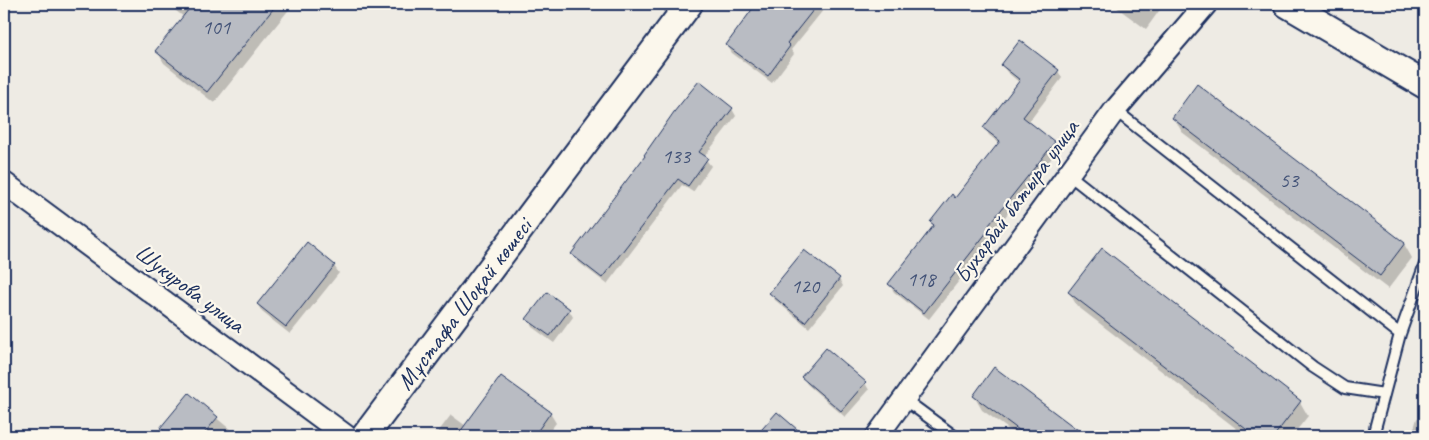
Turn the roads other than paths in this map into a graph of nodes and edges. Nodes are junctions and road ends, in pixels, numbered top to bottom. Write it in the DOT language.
graph roads {
  1 [pos="689,4"];
  2 [pos="1206,4"];
  3 [pos="1287,4"];
  4 [pos="1425,85"];
  5 [pos="1115,110"];
  6 [pos="1068,174"];
  7 [pos="4,183"];
  8 [pos="1425,264"];
  9 [pos="1400,334"];
  10 [pos="1384,394"];
  11 [pos="904,399"];
  12 [pos="346,436"];
  13 [pos="365,436"];
  14 [pos="877,436"];
  15 [pos="954,436"];
  16 [pos="1372,436"];
  1 -- 13 [label="street, Мұстафа Шоқай көшесі"];
  2 -- 5 [label="street, Бухарбай батыра улица"];
  3 -- 4 [label="street"];
  5 -- 6 [label="street, Бухарбай батыра улица"];
  5 -- 9 [label="lane"];
  6 -- 10 [label="lane"];
  6 -- 11 [label="street, Бухарбай батыра улица"];
  7 -- 12 [label="street, Шукурова улица"];
  8 -- 9 [label="lane"];
  9 -- 10 [label="lane"];
  10 -- 16 [label="lane"];
  11 -- 14 [label="street, Бухарбай батыра улица"];
  11 -- 15 [label="lane"];
}
